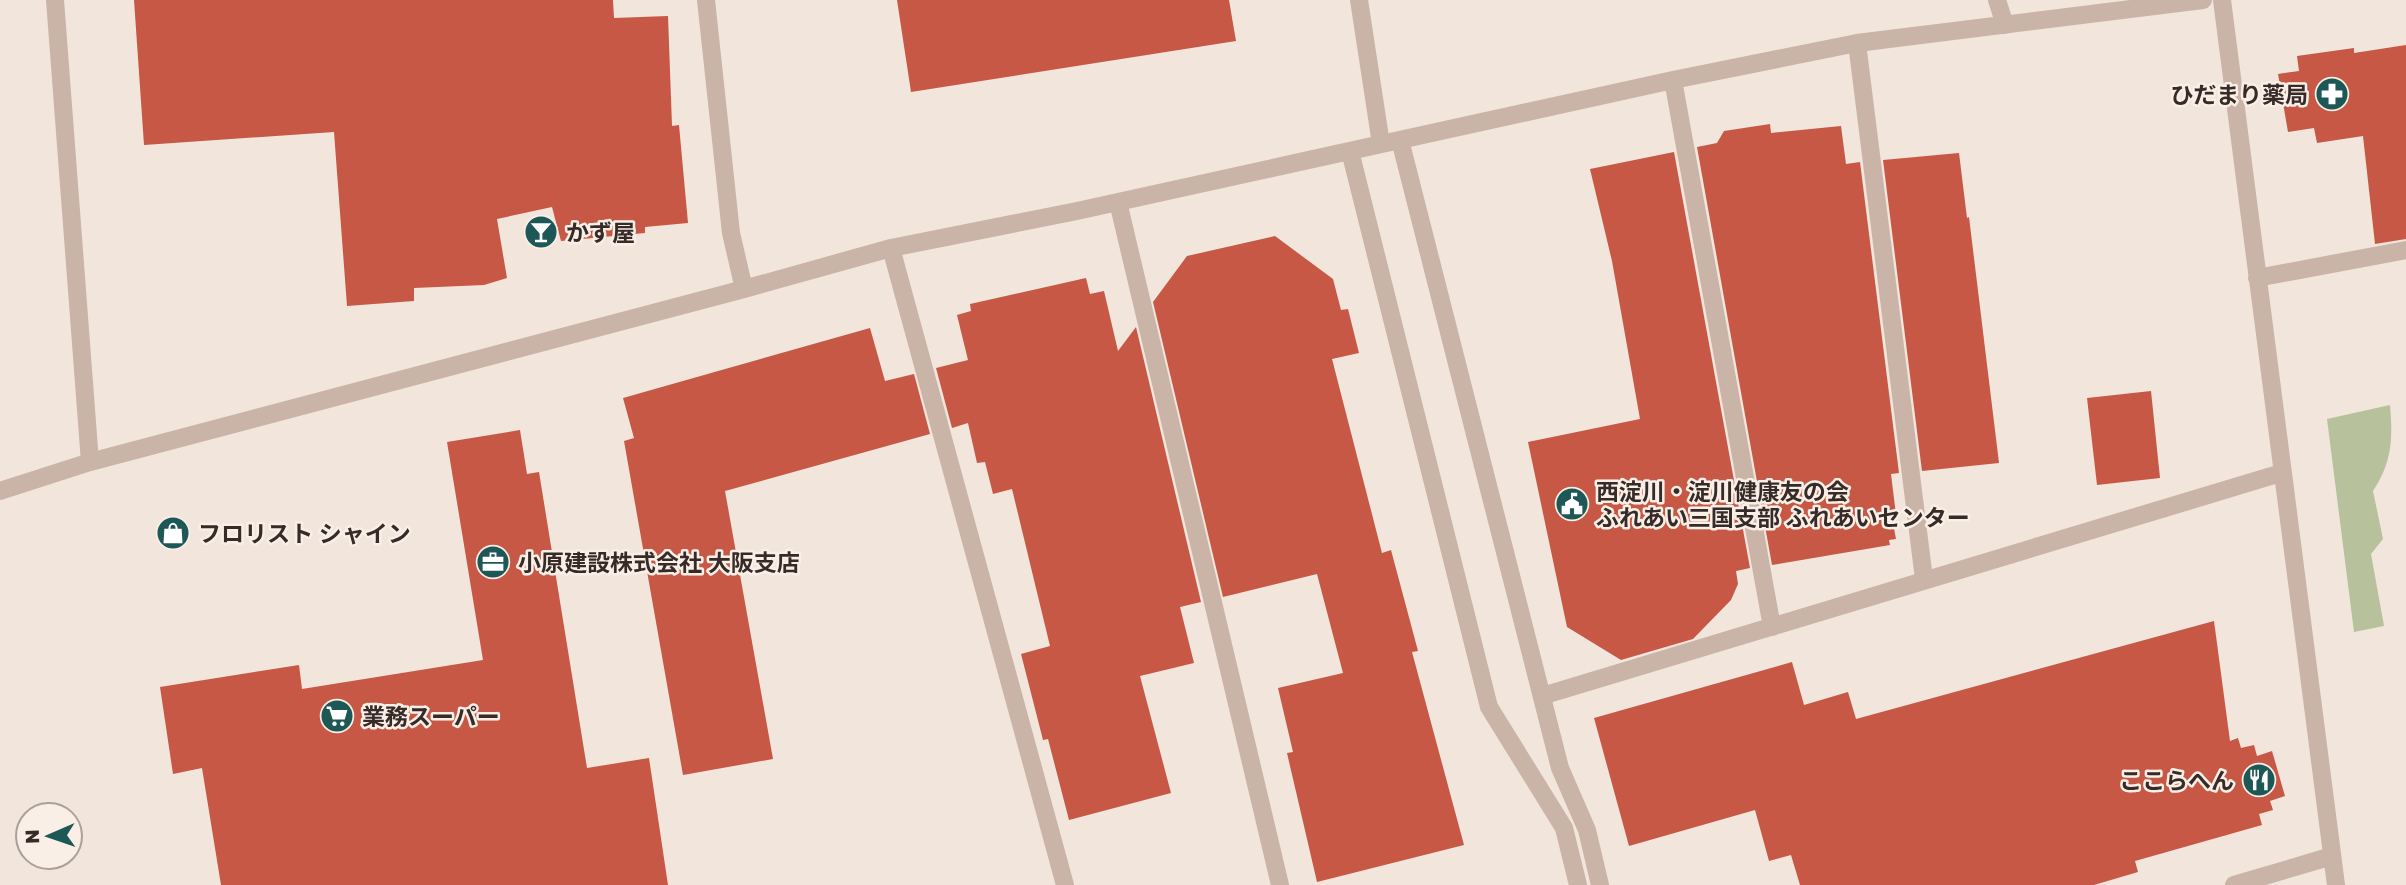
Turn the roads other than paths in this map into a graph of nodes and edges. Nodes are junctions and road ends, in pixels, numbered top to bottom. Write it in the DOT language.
graph roads {
  1 [pos="55,0"];
  2 [pos="706,0"];
  3 [pos="1359,0"];
  4 [pos="1997,0"];
  5 [pos="2203,0"];
  6 [pos="2222,0"];
  7 [pos="2005,25"];
  8 [pos="1857,43"];
  9 [pos="1674,80"];
  10 [pos="1400,140"];
  11 [pos="1381,144"];
  12 [pos="1350,151"];
  13 [pos="1118,202"];
  14 [pos="891,248"];
  15 [pos="2406,250"];
  16 [pos="2258,278"];
  17 [pos="744,289"];
  18 [pos="90,462"];
  19 [pos="2281,473"];
  20 [pos="0,491"];
  21 [pos="1924,579"];
  22 [pos="1772,627"];
  23 [pos="1542,696"];
  24 [pos="2332,856"];
  25 [pos="1065,885"];
  26 [pos="1280,885"];
  27 [pos="1578,885"];
  28 [pos="1600,885"];
  29 [pos="2234,885"];
  30 [pos="2336,885"];
  1 -- 18 [label="street"];
  2 -- 17 [label="street"];
  3 -- 11 [label="street"];
  4 -- 7 [label="street"];
  5 -- 7 [label="street"];
  6 -- 16 [label="street"];
  7 -- 8 [label="street"];
  8 -- 9 [label="street"];
  8 -- 21 [label="street"];
  9 -- 10 [label="street"];
  9 -- 22 [label="street"];
  10 -- 11 [label="street"];
  10 -- 23 [label="street"];
  11 -- 12 [label="street"];
  12 -- 13 [label="street"];
  12 -- 27 [label="street"];
  13 -- 14 [label="street"];
  13 -- 26 [label="street"];
  14 -- 17 [label="street"];
  14 -- 25 [label="street"];
  15 -- 16 [label="street"];
  16 -- 19 [label="street"];
  17 -- 18 [label="street"];
  18 -- 20 [label="street"];
  19 -- 21 [label="street"];
  19 -- 24 [label="street"];
  21 -- 22 [label="street"];
  22 -- 23 [label="street"];
  23 -- 28 [label="street"];
  24 -- 29 [label="street"];
  24 -- 30 [label="street"];
}
